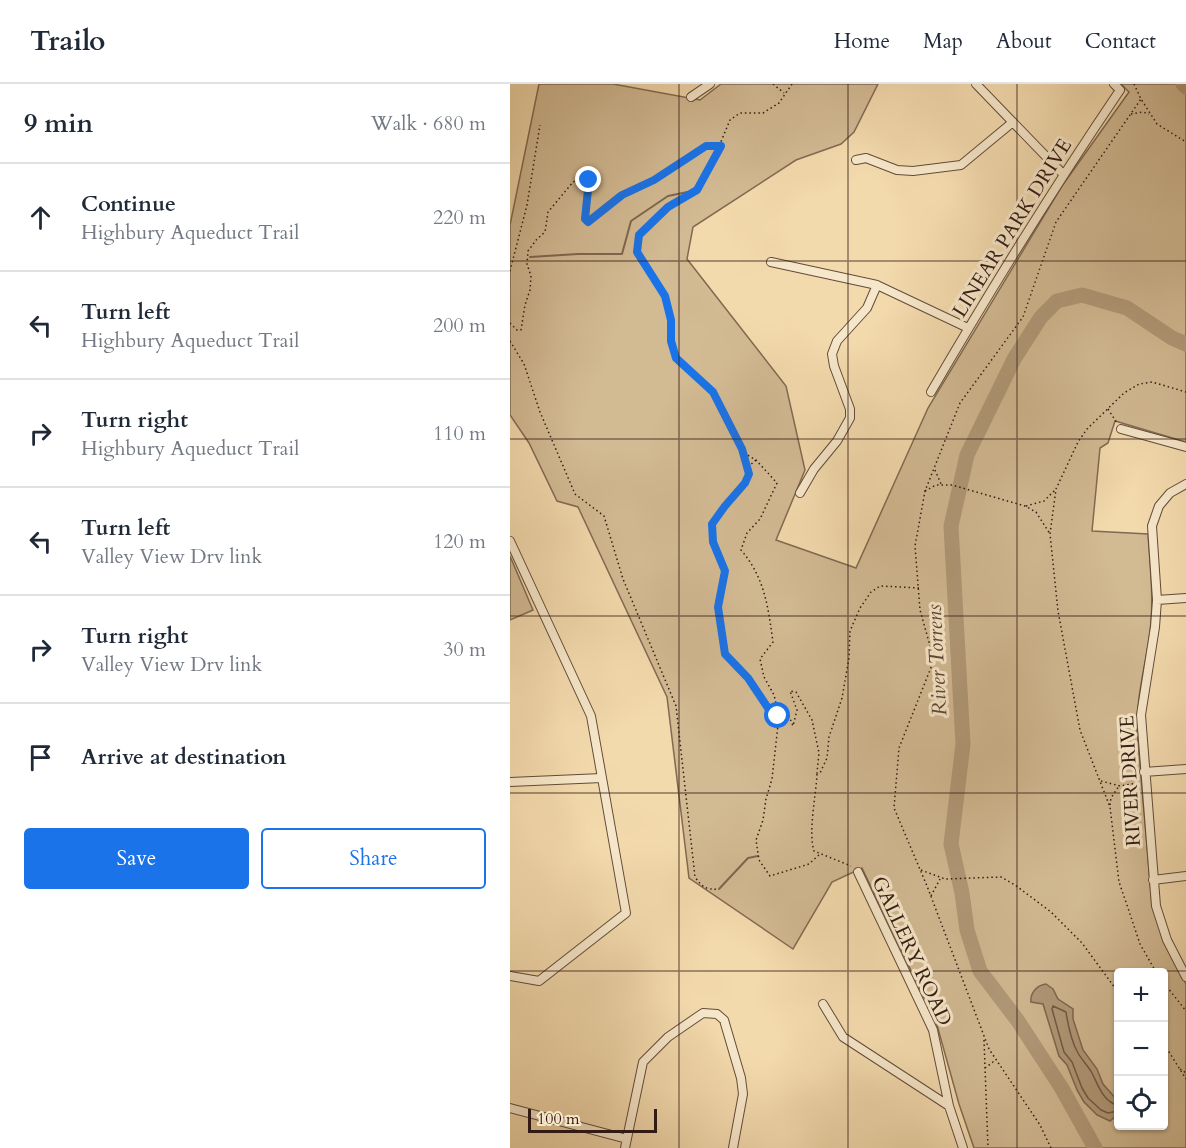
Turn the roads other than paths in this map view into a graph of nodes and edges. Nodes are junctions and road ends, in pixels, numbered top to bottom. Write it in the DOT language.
graph roads {
  1 [pos="710,84"];
  2 [pos="976,84"];
  3 [pos="1114,84"];
  4 [pos="692,97"];
  5 [pos="1013,122"];
  6 [pos="856,160"];
  7 [pos="1063,174"];
  8 [pos="771,262"];
  9 [pos="877,285"];
  10 [pos="968,328"];
  11 [pos="931,392"];
  12 [pos="1121,429"];
  13 [pos="1186,447"];
  14 [pos="1186,484"];
  15 [pos="800,493"];
  16 [pos="510,541"];
  17 [pos="1186,598"];
  18 [pos="1157,600"];
  19 [pos="1186,769"];
  20 [pos="1144,777"];
  21 [pos="602,778"];
  22 [pos="510,782"];
  23 [pos="858,872"];
  24 [pos="1186,876"];
  25 [pos="1153,880"];
  26 [pos="510,976"];
  27 [pos="1186,977"];
  28 [pos="823,1004"];
  29 [pos="949,1106"];
  30 [pos="510,1108"];
  31 [pos="626,1143"];
  32 [pos="733,1148"];
  33 [pos="963,1148"];
  1 -- 4 [label="street"];
  2 -- 5 [label="street"];
  3 -- 7 [label="street, LINEAR PARK DRIVE"];
  5 -- 6 [label="street"];
  5 -- 7 [label="street"];
  7 -- 10 [label="street, LINEAR PARK DRIVE"];
  8 -- 9 [label="street"];
  9 -- 10 [label="street"];
  9 -- 15 [label="street"];
  10 -- 11 [label="street, LINEAR PARK DRIVE"];
  12 -- 13 [label="street"];
  14 -- 18 [label="street, RIVER DRIVE"];
  16 -- 21 [label="street"];
  17 -- 18 [label="street"];
  18 -- 20 [label="street, RIVER DRIVE"];
  19 -- 20 [label="street"];
  20 -- 25 [label="street, RIVER DRIVE"];
  21 -- 22 [label="street"];
  21 -- 26 [label="street"];
  23 -- 29 [label="street, GALLERY ROAD"];
  24 -- 25 [label="street"];
  25 -- 27 [label="street, RIVER DRIVE"];
  28 -- 29 [label="street"];
  29 -- 33 [label="street, GALLERY ROAD"];
  30 -- 31 [label="street"];
  31 -- 32 [label="street"];
}
